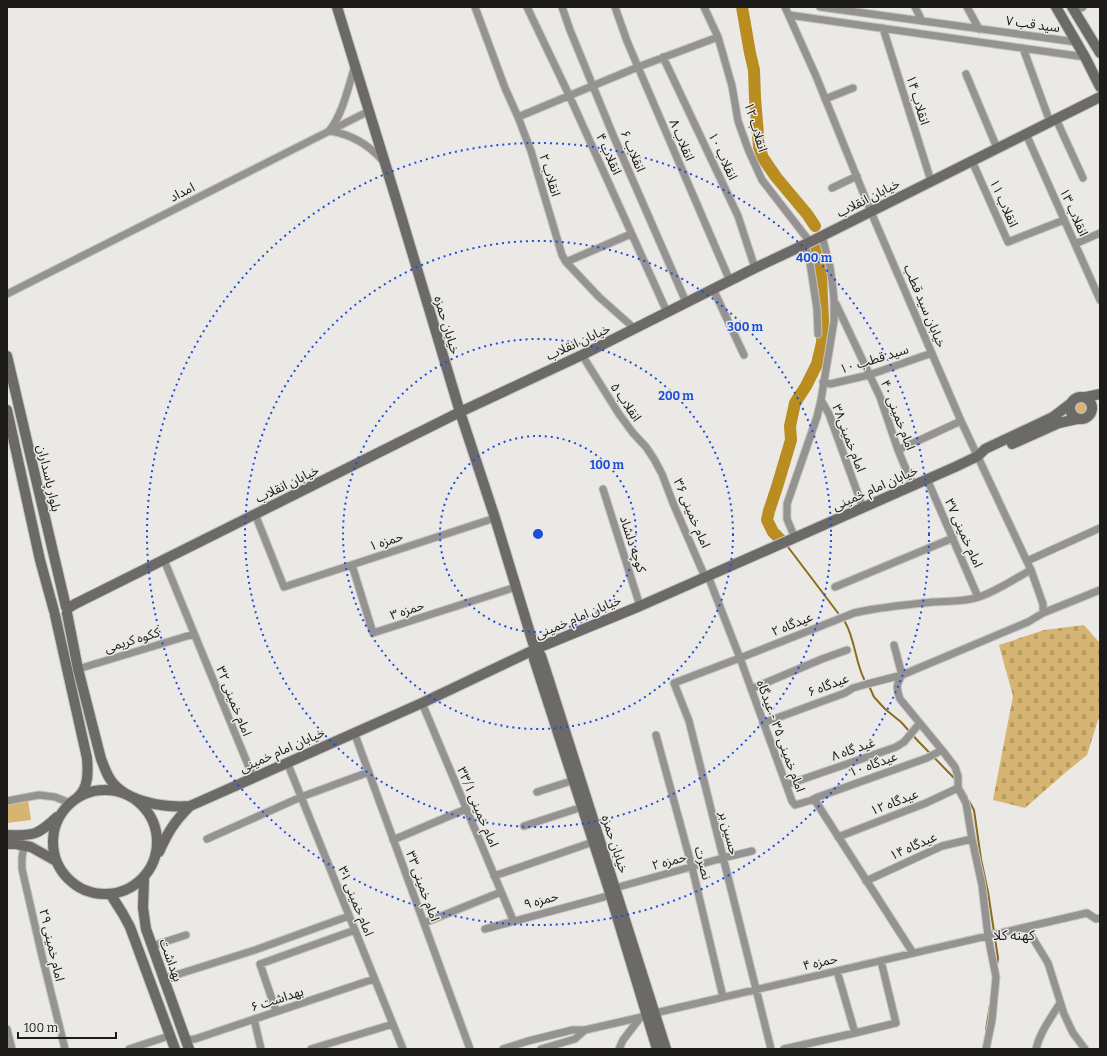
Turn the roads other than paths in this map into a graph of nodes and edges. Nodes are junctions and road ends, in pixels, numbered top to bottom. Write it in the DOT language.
graph roads {
  1 [pos="337,7"];
  2 [pos="475,7"];
  3 [pos="527,7"];
  4 [pos="562,7"];
  5 [pos="615,7"];
  6 [pos="704,7"];
  7 [pos="785,7"];
  8 [pos="820,7"];
  9 [pos="915,7"];
  10 [pos="967,7"];
  11 [pos="1056,7"];
  12 [pos="1077,8"];
  13 [pos="789,15"];
  14 [pos="922,21"];
  15 [pos="880,28"];
  16 [pos="979,29"];
  17 [pos="718,37"];
  18 [pos="1094,43"];
  19 [pos="1023,48"];
  20 [pos="1081,50"];
  21 [pos="1100,53"];
  22 [pos="663,57"];
  23 [pos="355,66"];
  24 [pos="638,67"];
  25 [pos="966,74"];
  26 [pos="592,85"];
  27 [pos="853,88"];
  28 [pos="1100,88"];
  29 [pos="569,95"];
  30 [pos="1100,97"];
  31 [pos="825,99"];
  32 [pos="369,111"];
  33 [pos="518,117"];
  34 [pos="1053,121"];
  35 [pos="329,131"];
  36 [pos="1026,134"];
  37 [pos="997,148"];
  38 [pos="972,162"];
  39 [pos="386,164"];
  40 [pos="857,176"];
  41 [pos="1083,178"];
  42 [pos="931,181"];
  43 [pos="832,188"];
  44 [pos="871,212"];
  45 [pos="1064,220"];
  46 [pos="1100,233"];
  47 [pos="631,234"];
  48 [pos="822,236"];
  49 [pos="808,243"];
  50 [pos="1075,244"];
  51 [pos="566,262"];
  52 [pos="756,268"];
  53 [pos="730,281"];
  54 [pos="713,290"];
  55 [pos="7,294"];
  56 [pos="1100,300"];
  57 [pos="834,301"];
  58 [pos="686,302"];
  59 [pos="667,312"];
  60 [pos="635,329"];
  61 [pos="818,334"];
  62 [pos="932,353"];
  63 [pos="582,355"];
  64 [pos="744,355"];
  65 [pos="7,356"];
  66 [pos="869,375"];
  67 [pos="823,382"];
  68 [pos="1100,394"];
  69 [pos="1086,398"];
  70 [pos="821,400"];
  71 [pos="1070,404"];
  72 [pos="1100,407"];
  73 [pos="7,410"];
  74 [pos="460,412"];
  75 [pos="1090,415"];
  76 [pos="1077,419"];
  77 [pos="961,421"];
  78 [pos="898,450"];
  79 [pos="978,456"];
  80 [pos="654,460"];
  81 [pos="927,479"];
  82 [pos="913,486"];
  83 [pos="603,489"];
  84 [pos="862,508"];
  85 [pos="255,514"];
  86 [pos="495,518"];
  87 [pos="1100,528"];
  88 [pos="795,538"];
  89 [pos="953,538"];
  90 [pos="164,560"];
  91 [pos="1027,561"];
  92 [pos="352,565"];
  93 [pos="1031,570"];
  94 [pos="706,577"];
  95 [pos="516,587"];
  96 [pos="835,587"];
  97 [pos="1100,590"];
  98 [pos="978,597"];
  99 [pos="640,606"];
  100 [pos="67,609"];
  101 [pos="54,613"];
  102 [pos="1043,613"];
  103 [pos="194,634"];
  104 [pos="894,646"];
  105 [pos="535,649"];
  106 [pos="847,650"];
  107 [pos="740,658"];
  108 [pos="78,669"];
  109 [pos="902,675"];
  110 [pos="674,683"];
  111 [pos="751,689"];
  112 [pos="422,703"];
  113 [pos="763,723"];
  114 [pos="920,724"];
  115 [pos="354,732"];
  116 [pos="656,735"];
  117 [pos="942,750"];
  118 [pos="287,762"];
  119 [pos="369,772"];
  120 [pos="253,777"];
  121 [pos="568,782"];
  122 [pos="786,785"];
  123 [pos="958,788"];
  124 [pos="537,792"];
  125 [pos="132,797"];
  126 [pos="301,797"];
  127 [pos="812,800"];
  128 [pos="7,801"];
  129 [pos="71,804"];
  130 [pos="190,806"];
  131 [pos="466,809"];
  132 [pos="576,809"];
  133 [pos="524,826"];
  134 [pos="7,836"];
  135 [pos="838,837"];
  136 [pos="207,839"];
  137 [pos="972,839"];
  138 [pos="393,840"];
  139 [pos="593,842"];
  140 [pos="7,844"];
  141 [pos="24,845"];
  142 [pos="752,851"];
  143 [pos="723,858"];
  144 [pos="56,861"];
  145 [pos="154,862"];
  146 [pos="692,867"];
  147 [pos="494,876"];
  148 [pos="144,878"];
  149 [pos="866,881"];
  150 [pos="610,891"];
  151 [pos="501,892"];
  152 [pos="111,895"];
  153 [pos="349,916"];
  154 [pos="1100,918"];
  155 [pos="513,920"];
  156 [pos="424,924"];
  157 [pos="1026,926"];
  158 [pos="485,929"];
  159 [pos="355,930"];
  160 [pos="186,935"];
  161 [pos="992,935"];
  162 [pos="152,946"];
  163 [pos="913,953"];
  164 [pos="881,961"];
  165 [pos="837,971"];
  166 [pos="162,976"];
  167 [pos="148,978"];
  168 [pos="374,979"];
  169 [pos="756,990"];
  170 [pos="723,997"];
  171 [pos="1060,1003"];
  172 [pos="276,1011"];
  173 [pos="647,1015"];
  174 [pos="254,1019"];
  175 [pos="393,1024"];
  176 [pos="7,1029"];
  177 [pos="585,1030"];
  178 [pos="855,1033"];
  179 [pos="170,1036"];
  180 [pos="187,1045"];
  181 [pos="12,1049"];
  182 [pos="65,1049"];
  183 [pos="129,1049"];
  184 [pos="175,1049"];
  185 [pos="262,1049"];
  186 [pos="311,1049"];
  187 [pos="403,1049"];
  188 [pos="470,1049"];
  189 [pos="503,1049"];
  190 [pos="541,1049"];
  191 [pos="619,1049"];
  192 [pos="657,1049"];
  193 [pos="666,1049"];
  194 [pos="771,1049"];
  195 [pos="784,1049"];
  196 [pos="986,1049"];
  197 [pos="1036,1049"];
  198 [pos="1085,1049"];
  1 -- 23 [label="main road, خیابان حمزه"];
  2 -- 33 [label="street, انقلاب ۲"];
  3 -- 29 [label="street, انقلاب ۴"];
  4 -- 26 [label="street, انقلاب ۶"];
  5 -- 24 [label="street, انقلاب ۸"];
  6 -- 17 [label="street, انقلاب ۱۲"];
  7 -- 13 [label="street, خیابان سید قطب"];
  8 -- 14 [label="street, سید قب ۷"];
  9 -- 14 [label="street"];
  10 -- 16 [label="street"];
  11 -- 20 [label="main road"];
  12 -- 18 [label="main road"];
  13 -- 15 [label="street"];
  13 -- 31 [label="street, خیابان سید قطب"];
  14 -- 16 [label="street, سید قب ۷"];
  15 -- 19 [label="street"];
  15 -- 42 [label="street, انقلاب ۱۴"];
  16 -- 20 [label="street, سید قب ۷"];
  17 -- 22 [label="street"];
  17 -- 49 [label="street, انقلاب ۱۲"];
  18 -- 20 [label="street"];
  18 -- 21 [label="main road"];
  19 -- 20 [label="street"];
  19 -- 34 [label="street"];
  20 -- 28 [label="main road"];
  22 -- 24 [label="street"];
  22 -- 52 [label="street, انقلاب ۱۰"];
  23 -- 32 [label="main road, خیابان حمزه"];
  23 -- 35 [label="street"];
  24 -- 26 [label="street"];
  24 -- 53 [label="street, انقلاب ۸"];
  25 -- 37 [label="street"];
  26 -- 29 [label="street"];
  26 -- 58 [label="street, انقلاب ۶"];
  27 -- 31 [label="street"];
  29 -- 33 [label="street"];
  29 -- 47 [label="street, انقلاب ۴"];
  30 -- 34 [label="main road, خیابان انقلاب"];
  31 -- 40 [label="street, خیابان سید قطب"];
  32 -- 35 [label="street, امداد"];
  32 -- 39 [label="main road, خیابان حمزه"];
  33 -- 51 [label="street, انقلاب ۲"];
  34 -- 36 [label="main road, خیابان انقلاب"];
  34 -- 41 [label="street"];
  35 -- 39 [label="street"];
  35 -- 55 [label="street, امداد"];
  36 -- 37 [label="main road, خیابان انقلاب"];
  36 -- 45 [label="street, انقلاب ۱۳"];
  37 -- 38 [label="main road, خیابان انقلاب"];
  38 -- 42 [label="main road, خیابان انقلاب"];
  38 -- 45 [label="street, انقلاب ۱۱"];
  39 -- 74 [label="main road, خیابان حمزه"];
  40 -- 43 [label="street"];
  40 -- 44 [label="street, خیابان سید قطب"];
  42 -- 44 [label="main road, خیابان انقلاب"];
  44 -- 48 [label="main road, خیابان انقلاب"];
  44 -- 62 [label="street, خیابان سید قطب"];
  45 -- 50 [label="street, انقلاب ۱۳"];
  46 -- 50 [label="street"];
  47 -- 51 [label="street"];
  47 -- 59 [label="street, انقلاب ۴"];
  48 -- 49 [label="main road, خیابان انقلاب"];
  48 -- 57 [label="street"];
  49 -- 52 [label="main road, خیابان انقلاب"];
  49 -- 61 [label="street"];
  50 -- 56 [label="street, انقلاب ۱۳"];
  51 -- 60 [label="street, انقلاب ۲"];
  52 -- 53 [label="main road, خیابان انقلاب"];
  53 -- 54 [label="main road, خیابان انقلاب"];
  54 -- 58 [label="main road, خیابان انقلاب"];
  54 -- 64 [label="street"];
  57 -- 66 [label="street, امام خمینی ۴۰"];
  57 -- 67 [label="street"];
  58 -- 59 [label="main road, خیابان انقلاب"];
  59 -- 60 [label="main road, خیابان انقلاب"];
  60 -- 63 [label="main road, خیابان انقلاب"];
  62 -- 66 [label="street, سید قطب ۱۰"];
  62 -- 77 [label="street, خیابان سید قطب"];
  63 -- 74 [label="main road, خیابان انقلاب"];
  63 -- 80 [label="street, انقلاب ۵"];
  65 -- 100 [label="main road, بلوار پاسداران"];
  66 -- 67 [label="street, سید قطب ۱۰"];
  66 -- 78 [label="street, امام خمینی ۴۰"];
  67 -- 70 [label="street"];
  68 -- 69 [label="main road"];
  69 -- 71 [label="main road"];
  69 -- 75 [label="main road"];
  70 -- 84 [label="street, امام خمینی۳۸"];
  70 -- 88 [label="street"];
  71 -- 76 [label="main road"];
  71 -- 79 [label="main road, خیابان امام خمینی"];
  72 -- 75 [label="main road"];
  73 -- 101 [label="main road, بلوار پاسداران"];
  74 -- 85 [label="main road, خیابان انقلاب"];
  74 -- 86 [label="main road, خیابان حمزه"];
  75 -- 76 [label="main road"];
  76 -- 79 [label="main road, خیابان امام خمینی"];
  77 -- 78 [label="street"];
  77 -- 79 [label="street, خیابان سید قطب"];
  78 -- 82 [label="street, امام خمینی ۴۰"];
  79 -- 81 [label="main road, خیابان امام خمینی"];
  79 -- 91 [label="street, خیابان سید قطب"];
  80 -- 94 [label="street, امام خمینی ۳۶"];
  81 -- 82 [label="main road, خیابان امام خمینی"];
  81 -- 89 [label="street, امام خمینی ۳۷"];
  82 -- 84 [label="main road, خیابان امام خمینی"];
  83 -- 99 [label="street, کوچه دلشاد"];
  84 -- 88 [label="main road, خیابان امام خمینی"];
  85 -- 90 [label="main road, خیابان انقلاب"];
  85 -- 92 [label="street, حمزه ۱"];
  86 -- 92 [label="street, حمزه ۱"];
  86 -- 95 [label="main road, خیابان حمزه"];
  87 -- 91 [label="street"];
  88 -- 94 [label="main road, خیابان امام خمینی"];
  89 -- 96 [label="street"];
  89 -- 98 [label="street, امام خمینی ۳۷"];
  90 -- 100 [label="main road, خیابان انقلاب"];
  90 -- 103 [label="street, امام خمینی ۳۲"];
  91 -- 93 [label="street, خیابان سید قطب"];
  92 -- 95 [label="street, حمزه ۳"];
  93 -- 98 [label="street, عیدگاه ۲"];
  93 -- 102 [label="street, خیابان سید قطب"];
  94 -- 99 [label="main road, خیابان امام خمینی"];
  94 -- 107 [label="street, امام خمینی ۳۵ - عیدگاه"];
  95 -- 105 [label="main road, خیابان حمزه"];
  97 -- 102 [label="street, عیدگاه ۶"];
  98 -- 107 [label="street, عیدگاه ۲"];
  99 -- 105 [label="main road, خیابان امام خمینی"];
  100 -- 101 [label="main road, خیابان انقلاب"];
  100 -- 108 [label="main road, بلوار پاسداران"];
  101 -- 129 [label="main road, بلوار پاسداران"];
  102 -- 109 [label="street, عیدگاه ۶"];
  103 -- 108 [label="street, ککوه کریمی"];
  103 -- 120 [label="street, امام خمینی ۳۲"];
  104 -- 109 [label="street"];
  105 -- 112 [label="main road, خیابان امام خمینی"];
  105 -- 139 [label="main road, خیابان حمزه"];
  105 -- 150 [label="main road, خیابان حمزه"];
  106 -- 111 [label="street"];
  107 -- 110 [label="street, عیدگاه ۲"];
  107 -- 111 [label="street, امام خمینی ۳۵ - عیدگاه"];
  108 -- 125 [label="main road, بلوار پاسداران"];
  109 -- 113 [label="street, عیدگاه ۶"];
  109 -- 114 [label="street"];
  110 -- 143 [label="street, حسین بر"];
  111 -- 113 [label="street, امام خمینی ۳۵ - عیدگاه"];
  112 -- 115 [label="main road, خیابان امام خمینی"];
  112 -- 131 [label="street, امام خمینی ۳۳/۱"];
  113 -- 122 [label="street, امام خمینی ۳۵ - عیدگاه"];
  114 -- 117 [label="street"];
  114 -- 122 [label="street, عید گاه ۸"];
  115 -- 118 [label="main road, خیابان امام خمینی"];
  115 -- 119 [label="street, امام خمینی ۳۳"];
  116 -- 146 [label="street, نصرت"];
  117 -- 123 [label="street"];
  117 -- 127 [label="street, عیدگاه ۱۰"];
  118 -- 120 [label="main road, خیابان امام خمینی"];
  118 -- 126 [label="street, امام خمینی ۳۱"];
  119 -- 126 [label="street"];
  119 -- 138 [label="street, امام خمینی ۳۳"];
  120 -- 130 [label="main road, خیابان امام خمینی"];
  121 -- 124 [label="street"];
  122 -- 127 [label="street, امام خمینی ۳۵ - عیدگاه"];
  123 -- 135 [label="street, عیدگاه ۱۲"];
  123 -- 137 [label="street"];
  125 -- 129 [label="main road"];
  125 -- 130 [label="main road"];
  125 -- 145 [label="main road"];
  126 -- 136 [label="street"];
  126 -- 153 [label="street, امام خمینی ۳۱"];
  127 -- 135 [label="street, امام خمینی ۳۵ - عیدگاه"];
  128 -- 129 [label="street"];
  129 -- 134 [label="main road"];
  129 -- 144 [label="main road"];
  130 -- 145 [label="main road"];
  131 -- 138 [label="street"];
  131 -- 147 [label="street, امام خمینی ۳۳/۱"];
  132 -- 133 [label="street"];
  135 -- 149 [label="street, امام خمینی ۳۵ - عیدگاه"];
  137 -- 149 [label="street, عیدگاه ۱۴"];
  137 -- 161 [label="street"];
  138 -- 156 [label="street, امام خمینی ۳۳"];
  139 -- 147 [label="street"];
  139 -- 150 [label="main road, خیابان حمزه"];
  140 -- 141 [label="main road"];
  141 -- 144 [label="main road"];
  141 -- 182 [label="street, امام خمینی ۲۹"];
  142 -- 143 [label="street, حمزه ۲"];
  143 -- 146 [label="street, حمزه ۲"];
  143 -- 169 [label="street, حسین بر"];
  144 -- 152 [label="main road"];
  145 -- 148 [label="main road"];
  146 -- 150 [label="street, حمزه ۲"];
  146 -- 170 [label="street, نصرت"];
  147 -- 151 [label="street, امام خمینی ۳۳/۱"];
  148 -- 152 [label="main road"];
  148 -- 162 [label="main road, بهداشت"];
  149 -- 163 [label="street, امام خمینی ۳۵ - عیدگاه"];
  150 -- 155 [label="street, حمزه ۹"];
  150 -- 173 [label="main road, خیابان حمزه"];
  151 -- 155 [label="street, امام خمینی ۳۳/۱"];
  151 -- 156 [label="street"];
  152 -- 167 [label="main road"];
  153 -- 159 [label="street, امام خمینی ۳۱"];
  153 -- 166 [label="street"];
  154 -- 157 [label="street, حمزه ۴"];
  155 -- 158 [label="street, حمزه ۹"];
  156 -- 188 [label="street, امام خمینی ۳۳"];
  157 -- 161 [label="street, حمزه ۴"];
  157 -- 171 [label="street"];
  159 -- 168 [label="street, امام خمینی ۳۱"];
  159 -- 172 [label="street"];
  160 -- 162 [label="street"];
  161 -- 163 [label="street, حمزه ۴"];
  161 -- 196 [label="street"];
  162 -- 166 [label="main road, بهداشت"];
  163 -- 164 [label="street, حمزه ۴"];
  164 -- 165 [label="street, حمزه ۴"];
  164 -- 178 [label="street"];
  165 -- 169 [label="street, حمزه ۴"];
  165 -- 178 [label="street"];
  166 -- 167 [label="main road"];
  166 -- 180 [label="main road, بهداشت"];
  167 -- 179 [label="main road"];
  168 -- 172 [label="street, بهداشت ۶"];
  168 -- 175 [label="street, امام خمینی ۳۱"];
  169 -- 170 [label="street, حمزه ۴"];
  169 -- 194 [label="street, حسین بر"];
  170 -- 173 [label="street, حمزه ۴"];
  171 -- 197 [label="street"];
  171 -- 198 [label="street"];
  172 -- 174 [label="street, بهداشت ۶"];
  173 -- 177 [label="street, حمزه ۴"];
  173 -- 191 [label="street"];
  173 -- 192 [label="main road, خیابان حمزه"];
  173 -- 193 [label="main road, خیابان حمزه"];
  174 -- 180 [label="street, بهداشت ۶"];
  174 -- 185 [label="street"];
  175 -- 186 [label="street"];
  175 -- 187 [label="street, امام خمینی ۳۱"];
  176 -- 181 [label="street"];
  177 -- 189 [label="street"];
  177 -- 190 [label="street"];
  178 -- 195 [label="street"];
  179 -- 183 [label="street"];
  179 -- 184 [label="main road"];
}
